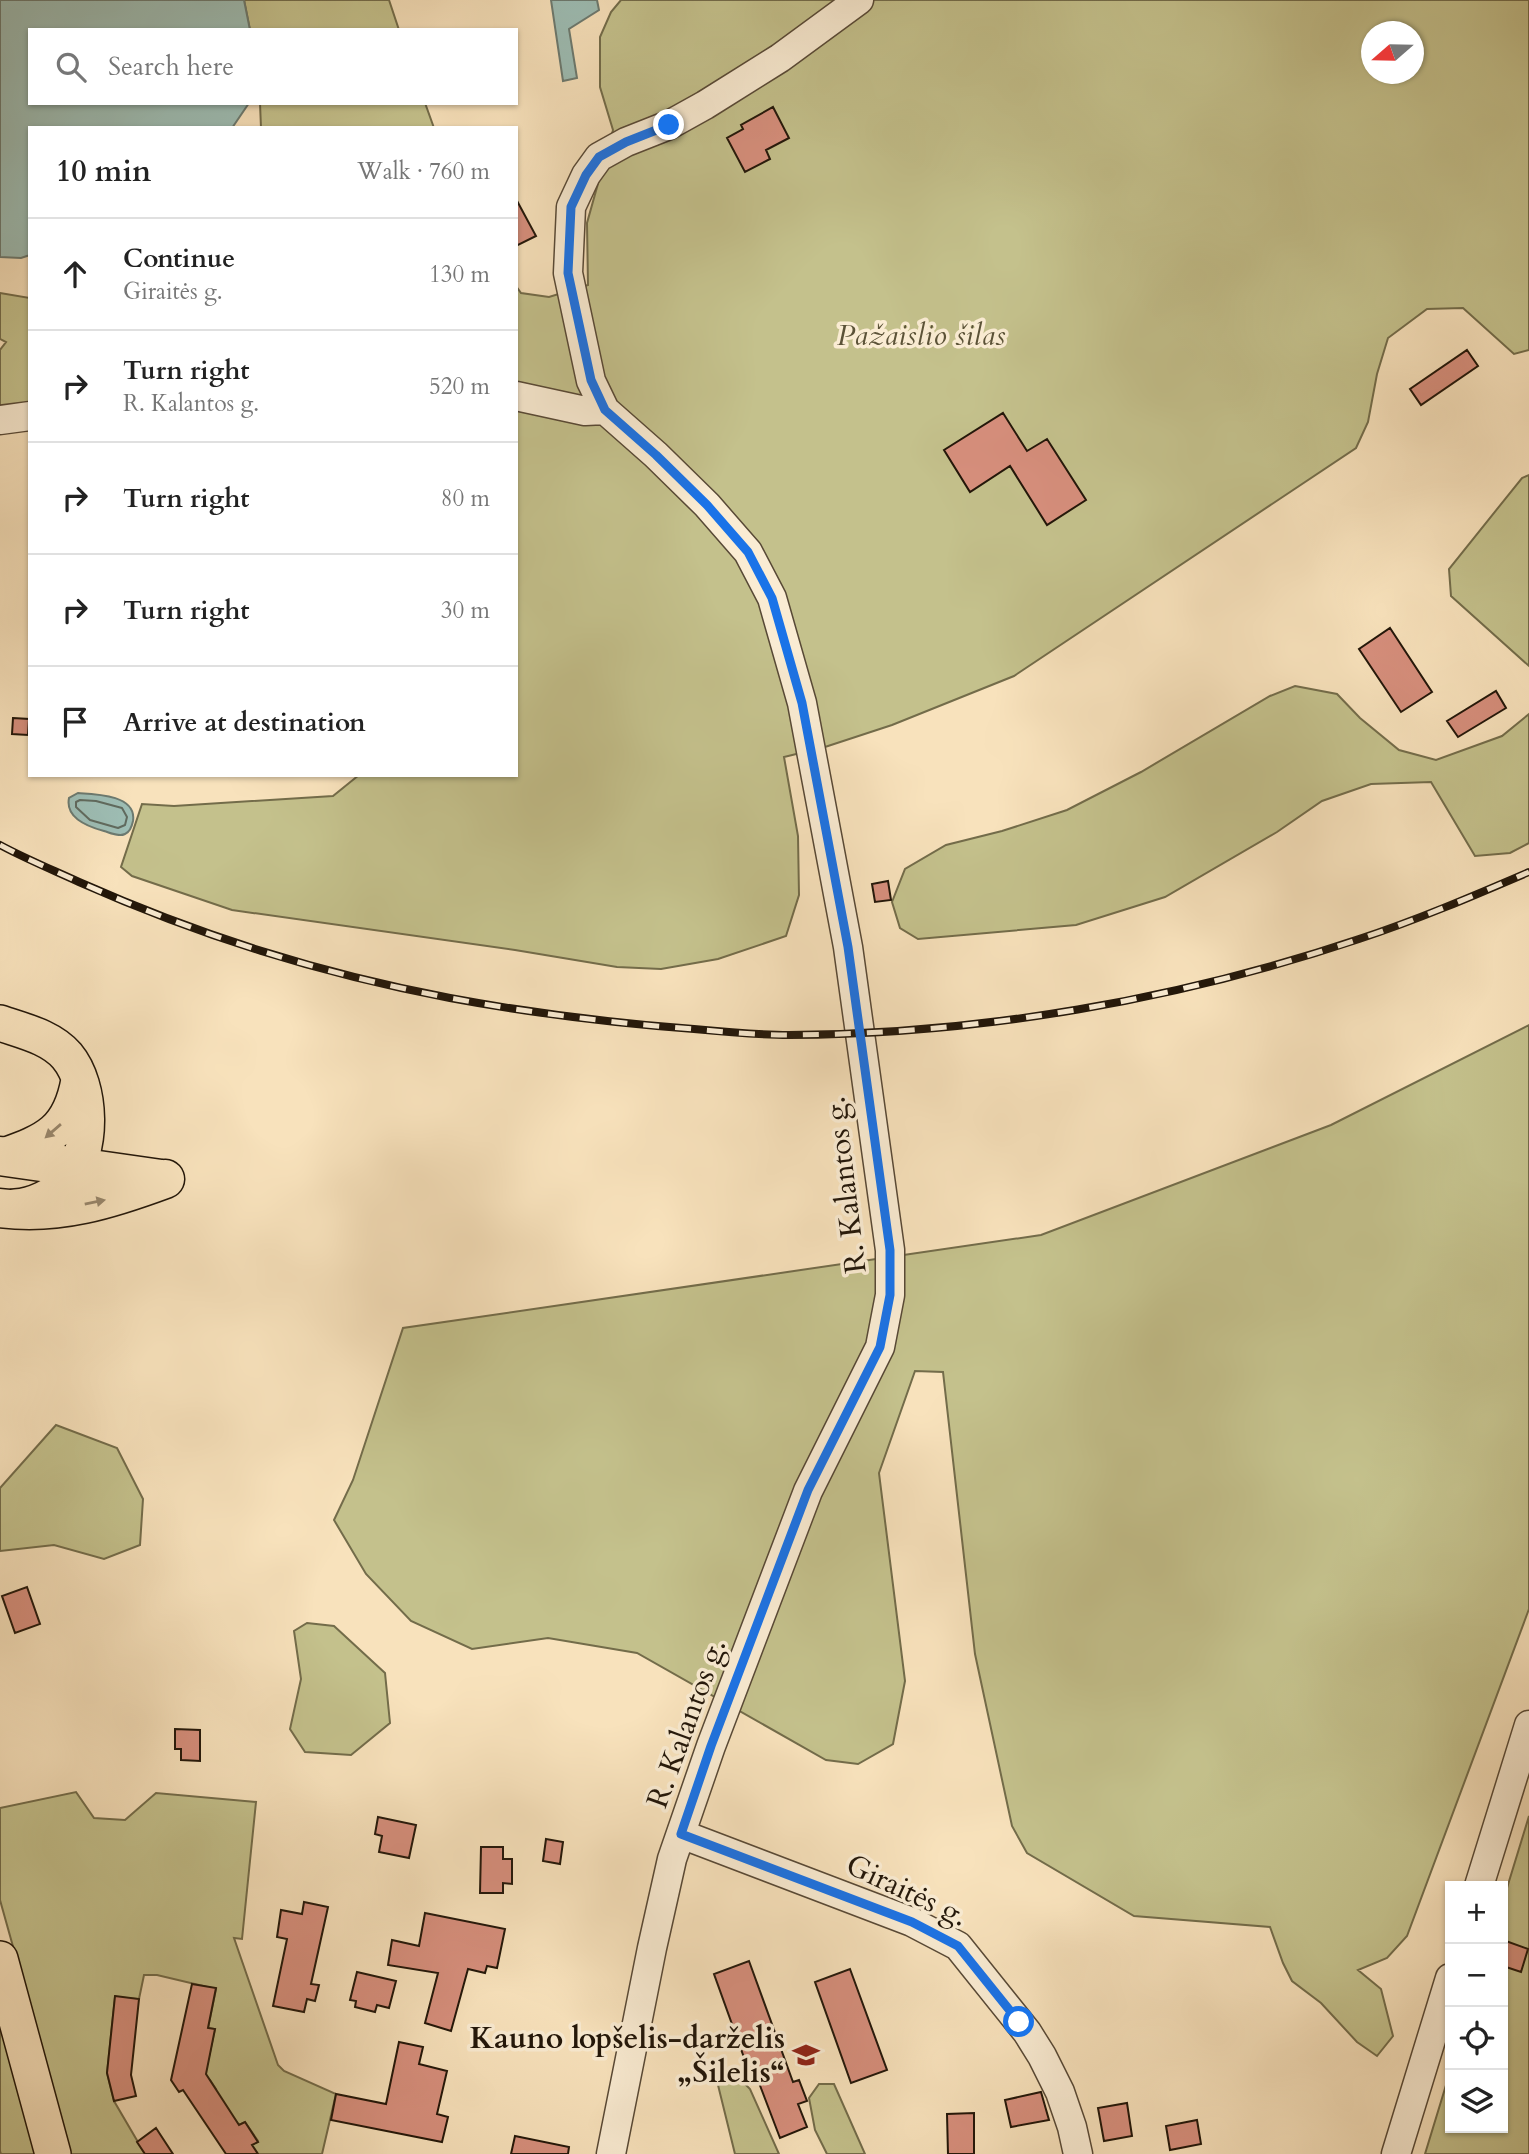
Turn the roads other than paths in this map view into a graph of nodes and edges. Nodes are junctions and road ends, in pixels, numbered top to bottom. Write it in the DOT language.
graph roads {
  1 [pos="859,0"];
  2 [pos="518,396"];
  3 [pos="605,410"];
  4 [pos="28,416"];
  5 [pos="0,420"];
  6 [pos="0,1023"];
  7 [pos="79,1080"];
  8 [pos="87,1122"];
  9 [pos="0,1156"];
  10 [pos="77,1167"];
  11 [pos="165,1179"];
  12 [pos="1,1209"];
  13 [pos="1529,1725"];
  14 [pos="681,1834"];
  15 [pos="1481,1881"];
  16 [pos="0,1959"];
  17 [pos="1445,1994"];
  18 [pos="54,2154"];
  19 [pos="611,2154"];
  20 [pos="1078,2154"];
  21 [pos="1396,2154"];
  1 -- 3 [label="street"];
  2 -- 3 [label="street"];
  3 -- 14 [label="street, R. Kalantos g."];
  4 -- 5 [label="street"];
  6 -- 7 [label="main road"];
  7 -- 8 [label="main road"];
  7 -- 9 [label="main road, one-way"];
  8 -- 10 [label="main road"];
  8 -- 11 [label="main road"];
  9 -- 10 [label="highway"];
  10 -- 11 [label="highway"];
  10 -- 12 [label="main road"];
  12 -- 11 [label="highway, one-way"];
  13 -- 15 [label="street"];
  14 -- 19 [label="street, R. Kalantos g."];
  14 -- 20 [label="street, Giraitės g."];
  16 -- 18 [label="main road"];
  17 -- 21 [label="street"];
}
